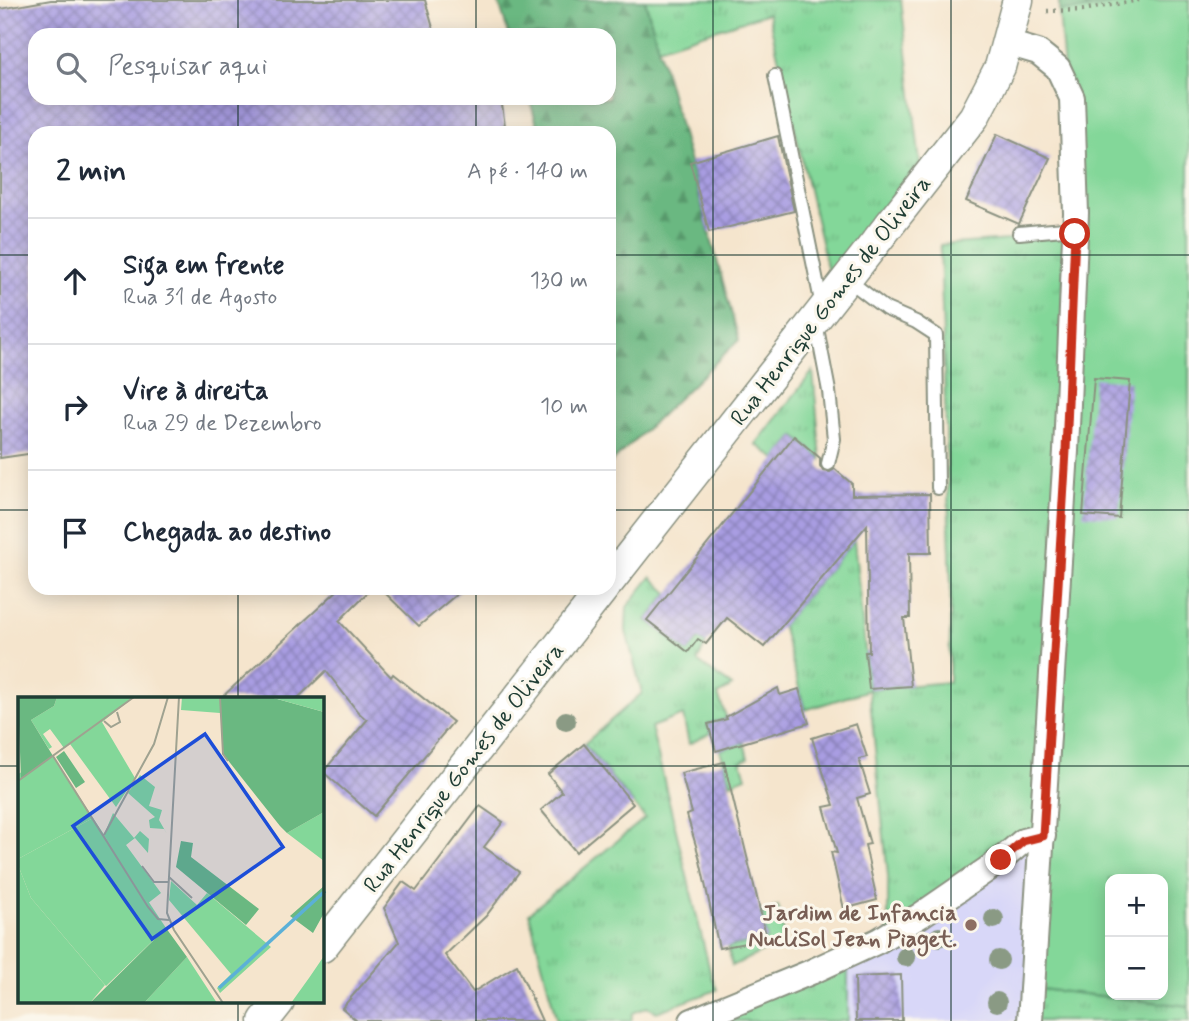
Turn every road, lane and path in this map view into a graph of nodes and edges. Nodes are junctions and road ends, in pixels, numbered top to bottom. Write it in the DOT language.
graph roads {
  1 [pos="1139,0"];
  2 [pos="1017,5"];
  3 [pos="1007,43"];
  4 [pos="775,76"];
  5 [pos="1075,228"];
  6 [pos="1019,233"];
  7 [pos="847,279"];
  8 [pos="819,315"];
  9 [pos="828,464"];
  10 [pos="938,488"];
  11 [pos="616,573"];
  12 [pos="599,595"];
  13 [pos="1043,836"];
  14 [pos="324,944"];
  15 [pos="277,1004"];
  16 [pos="264,1021"];
  17 [pos="692,1021"];
  18 [pos="1030,1021"];
  1 -- 2 [label="path"];
  2 -- 3 [label="street, Rua Henrique Gomes de Oliveira"];
  3 -- 5 [label="street"];
  3 -- 7 [label="street, Rua Henrique Gomes de Oliveira"];
  4 -- 8 [label="lane"];
  5 -- 6 [label="lane"];
  5 -- 13 [label="street"];
  7 -- 8 [label="street, Rua Henrique Gomes de Oliveira"];
  7 -- 10 [label="lane"];
  8 -- 9 [label="lane"];
  8 -- 11 [label="street, Rua Henrique Gomes de Oliveira"];
  12 -- 14 [label="street, Rua Henrique Gomes de Oliveira"];
  13 -- 17 [label="street"];
  13 -- 18 [label="street"];
  15 -- 16 [label="street"];
}
